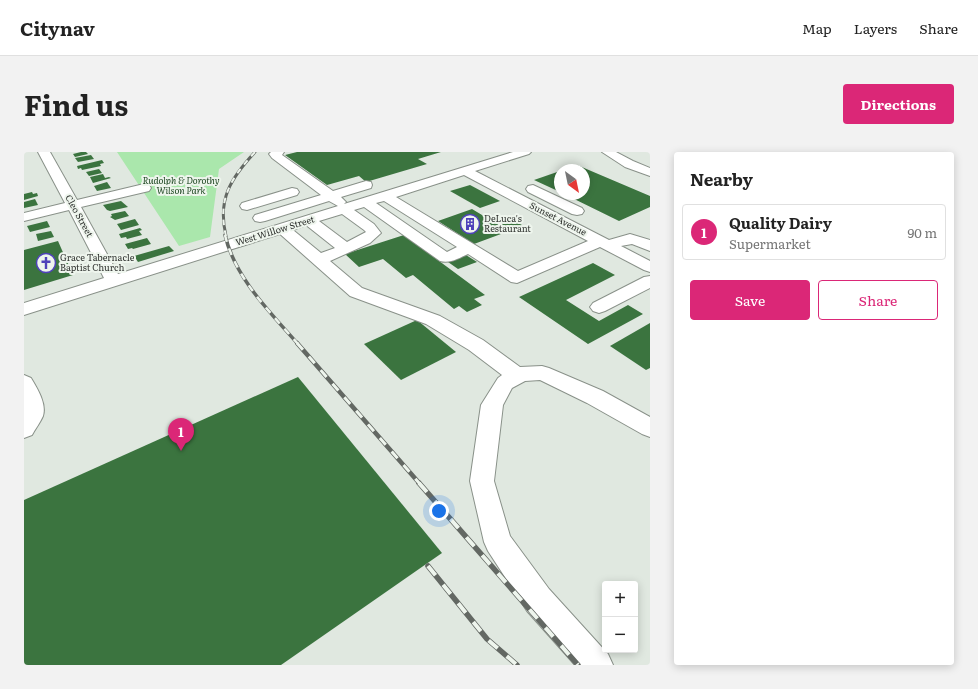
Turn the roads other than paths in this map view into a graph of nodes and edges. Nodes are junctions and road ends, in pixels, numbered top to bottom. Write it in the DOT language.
graph roads {
  1 [pos="44,152"];
  2 [pos="278,152"];
  3 [pos="525,152"];
  4 [pos="608,152"];
  5 [pos="482,164"];
  6 [pos="650,172"];
  7 [pos="302,175"];
  8 [pos="287,179"];
  9 [pos="519,182"];
  10 [pos="366,185"];
  11 [pos="316,186"];
  12 [pos="144,188"];
  13 [pos="331,196"];
  14 [pos="386,196"];
  15 [pos="366,202"];
  16 [pos="73,205"];
  17 [pos="247,206"];
  18 [pos="345,208"];
  19 [pos="577,211"];
  20 [pos="24,217"];
  21 [pos="260,218"];
  22 [pos="308,220"];
  23 [pos="282,228"];
  24 [pos="605,243"];
  25 [pos="650,246"];
  26 [pos="345,248"];
  27 [pos="469,248"];
  28 [pos="319,260"];
  29 [pos="650,267"];
  30 [pos="114,281"];
  31 [pos="650,281"];
  32 [pos="599,307"];
  33 [pos="24,309"];
  34 [pos="518,376"];
  35 [pos="24,383"];
  36 [pos="650,428"];
  37 [pos="24,429"];
  38 [pos="597,665"];
  1 -- 16 [label="street, Cleo Street"];
  2 -- 7 [label="street"];
  3 -- 5 [label="street, West Willow Street"];
  4 -- 6 [label="street"];
  5 -- 14 [label="street, West Willow Street"];
  5 -- 24 [label="street, Sunset Avenue"];
  7 -- 8 [label="street"];
  7 -- 11 [label="street"];
  9 -- 19 [label="street"];
  10 -- 13 [label="street"];
  11 -- 13 [label="street"];
  11 -- 17 [label="street"];
  12 -- 16 [label="street"];
  13 -- 18 [label="street"];
  13 -- 21 [label="street"];
  14 -- 15 [label="street, West Willow Street"];
  14 -- 27 [label="street"];
  15 -- 18 [label="street, West Willow Street"];
  15 -- 27 [label="street"];
  16 -- 20 [label="street"];
  16 -- 30 [label="street, Cleo Street"];
  18 -- 22 [label="street, West Willow Street"];
  18 -- 26 [label="street"];
  22 -- 23 [label="street, West Willow Street"];
  22 -- 26 [label="street"];
  23 -- 28 [label="street"];
  23 -- 30 [label="street, West Willow Street"];
  24 -- 25 [label="street"];
  24 -- 27 [label="street"];
  24 -- 29 [label="street, Sunset Avenue"];
  26 -- 28 [label="street"];
  28 -- 34 [label="street"];
  30 -- 33 [label="street, West Willow Street"];
  31 -- 32 [label="street"];
  34 -- 36 [label="street"];
  34 -- 38 [label="street"];
  35 -- 37 [label="street"];
}
